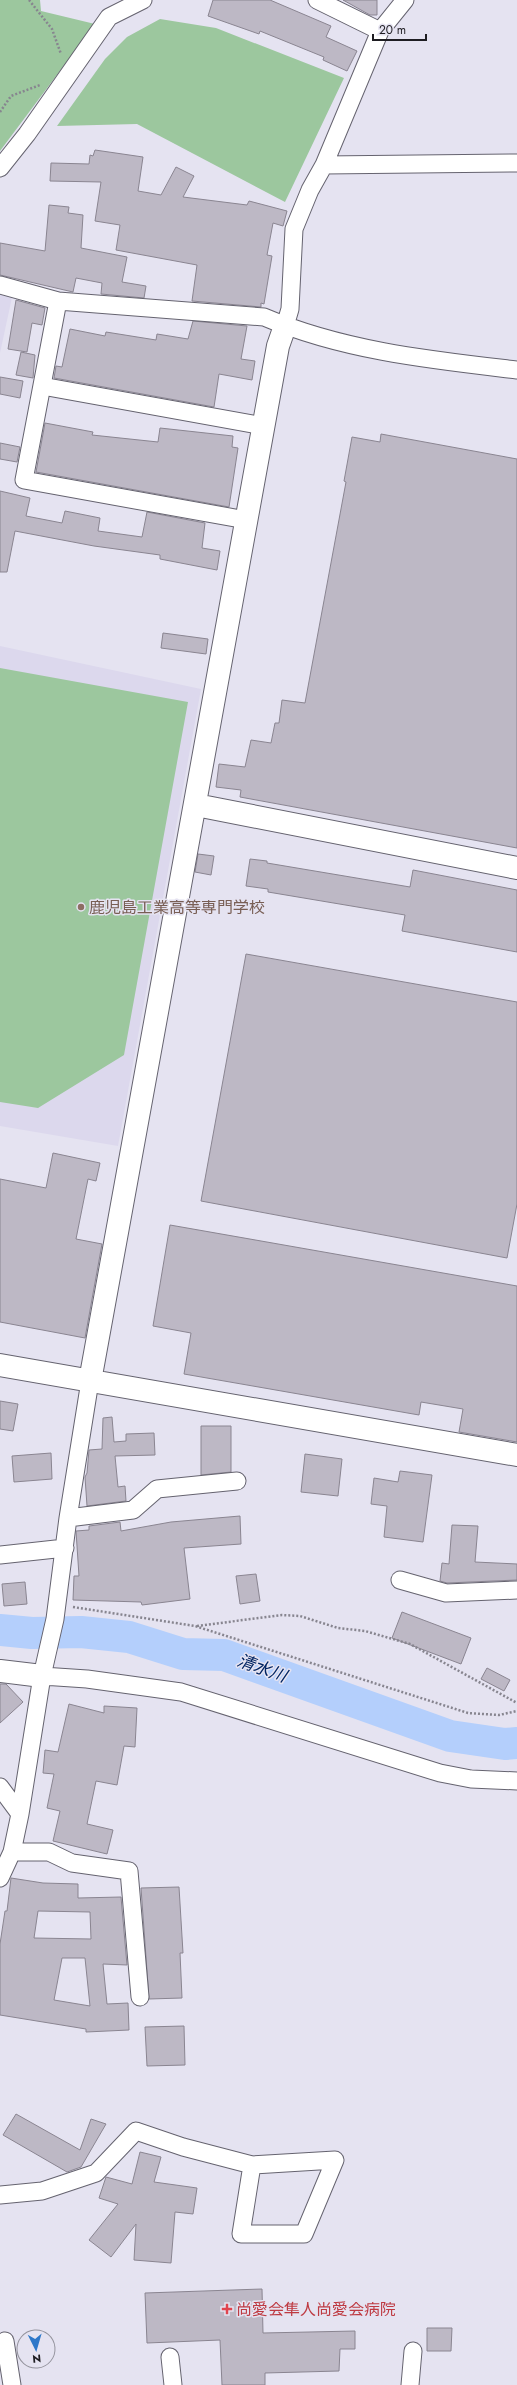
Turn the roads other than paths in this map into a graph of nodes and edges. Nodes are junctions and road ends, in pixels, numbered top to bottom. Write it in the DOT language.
graph roads {
  1 [pos="142,0"];
  2 [pos="317,0"];
  3 [pos="405,0"];
  4 [pos="380,31"];
  5 [pos="517,163"];
  6 [pos="324,165"];
  7 [pos="0,168"];
  8 [pos="0,285"];
  9 [pos="58,301"];
  10 [pos="284,326"];
  11 [pos="517,370"];
  12 [pos="42,386"];
  13 [pos="264,426"];
  14 [pos="246,520"];
  15 [pos="196,805"];
  16 [pos="517,868"];
  17 [pos="0,1365"];
  18 [pos="90,1381"];
  19 [pos="517,1454"];
  20 [pos="237,1481"];
  21 [pos="68,1518"];
  22 [pos="65,1548"];
  23 [pos="0,1555"];
  24 [pos="400,1580"];
  25 [pos="517,1590"];
  26 [pos="0,1671"];
  27 [pos="42,1676"];
  28 [pos="517,1781"];
  29 [pos="0,1787"];
  30 [pos="20,1814"];
  31 [pos="12,1852"];
  32 [pos="0,1878"];
  33 [pos="140,1997"];
  34 [pos="252,2165"];
  35 [pos="0,2195"];
  36 [pos="5,2341"];
  37 [pos="413,2351"];
  38 [pos="170,2357"];
  39 [pos="12,2385"];
  40 [pos="173,2385"];
  41 [pos="410,2385"];
  1 -- 7 [label="street"];
  2 -- 4 [label="street"];
  3 -- 4 [label="street"];
  4 -- 6 [label="street"];
  5 -- 6 [label="street"];
  6 -- 10 [label="street"];
  8 -- 9 [label="street"];
  9 -- 10 [label="street"];
  9 -- 12 [label="street"];
  10 -- 11 [label="street"];
  10 -- 13 [label="street"];
  12 -- 13 [label="street"];
  12 -- 14 [label="street"];
  13 -- 14 [label="street"];
  14 -- 15 [label="street"];
  15 -- 16 [label="street"];
  15 -- 18 [label="street"];
  17 -- 18 [label="street"];
  18 -- 19 [label="street"];
  18 -- 21 [label="street"];
  20 -- 21 [label="street"];
  21 -- 22 [label="street"];
  22 -- 23 [label="street"];
  22 -- 27 [label="street"];
  24 -- 25 [label="street"];
  26 -- 27 [label="street"];
  27 -- 28 [label="street"];
  27 -- 30 [label="street"];
  29 -- 30 [label="street"];
  30 -- 31 [label="street"];
  31 -- 32 [label="street"];
  31 -- 33 [label="street"];
  34 -- 34 [label="street"];
  34 -- 35 [label="street"];
  36 -- 39 [label="street"];
  37 -- 41 [label="street"];
  38 -- 40 [label="street"];
}
